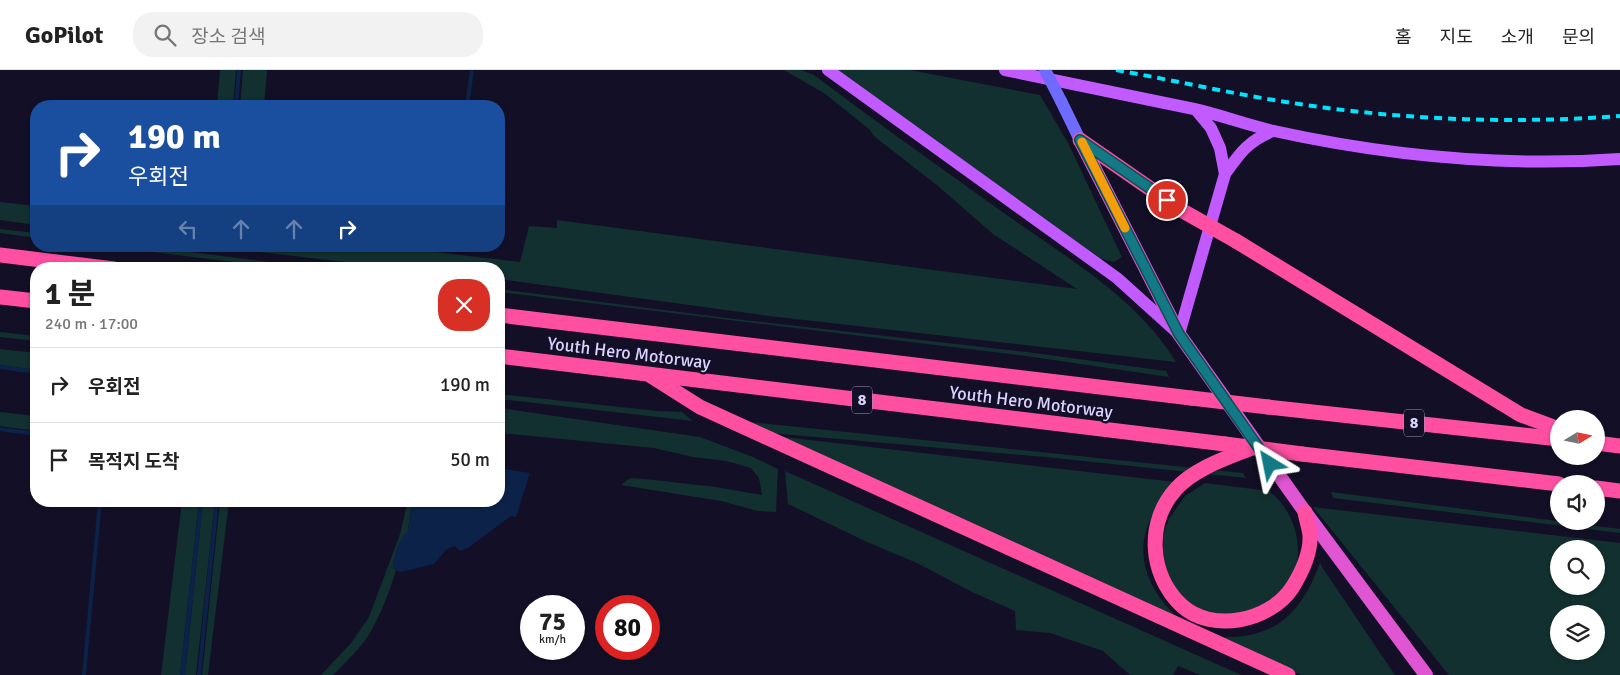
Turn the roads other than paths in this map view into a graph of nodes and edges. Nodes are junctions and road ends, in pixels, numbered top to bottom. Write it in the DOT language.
graph roads {
  1 [pos="828,70"];
  2 [pos="1005,70"];
  3 [pos="1045,70"];
  4 [pos="1196,110"];
  5 [pos="1273,131"];
  6 [pos="1080,140"];
  7 [pos="1620,159"];
  8 [pos="1225,174"];
  9 [pos="0,255"];
  10 [pos="57,262"];
  11 [pos="0,297"];
  12 [pos="30,300"];
  13 [pos="505,316"];
  14 [pos="1179,334"];
  15 [pos="505,357"];
  16 [pos="647,374"];
  17 [pos="1550,426"];
  18 [pos="1550,438"];
  19 [pos="1605,444"];
  20 [pos="1620,446"];
  21 [pos="1229,450"];
  22 [pos="1550,483"];
  23 [pos="1605,489"];
  24 [pos="1620,491"];
  25 [pos="1305,512"];
  26 [pos="1288,675"];
  27 [pos="1426,675"];
  1 -- 14 [label="main road"];
  2 -- 4 [label="main road"];
  3 -- 6 [label="main road, bridge"];
  4 -- 5 [label="main road"];
  4 -- 8 [label="main road"];
  5 -- 7 [label="main road"];
  5 -- 8 [label="main road"];
  6 -- 14 [label="highway"];
  6 -- 17 [label="highway, bridge"];
  8 -- 14 [label="main road"];
  9 -- 10 [label="highway"];
  11 -- 12 [label="highway"];
  13 -- 18 [label="highway, Youth Hero Motorway / 8, bridge"];
  14 -- 25 [label="highway"];
  15 -- 16 [label="highway, Youth Hero Motorway / 8"];
  16 -- 21 [label="highway, Youth Hero Motorway / 8"];
  16 -- 26 [label="highway"];
  19 -- 20 [label="highway"];
  21 -- 22 [label="highway, Youth Hero Motorway / 8, bridge"];
  21 -- 25 [label="highway"];
  23 -- 24 [label="highway"];
  25 -- 27 [label="highway"];
}
